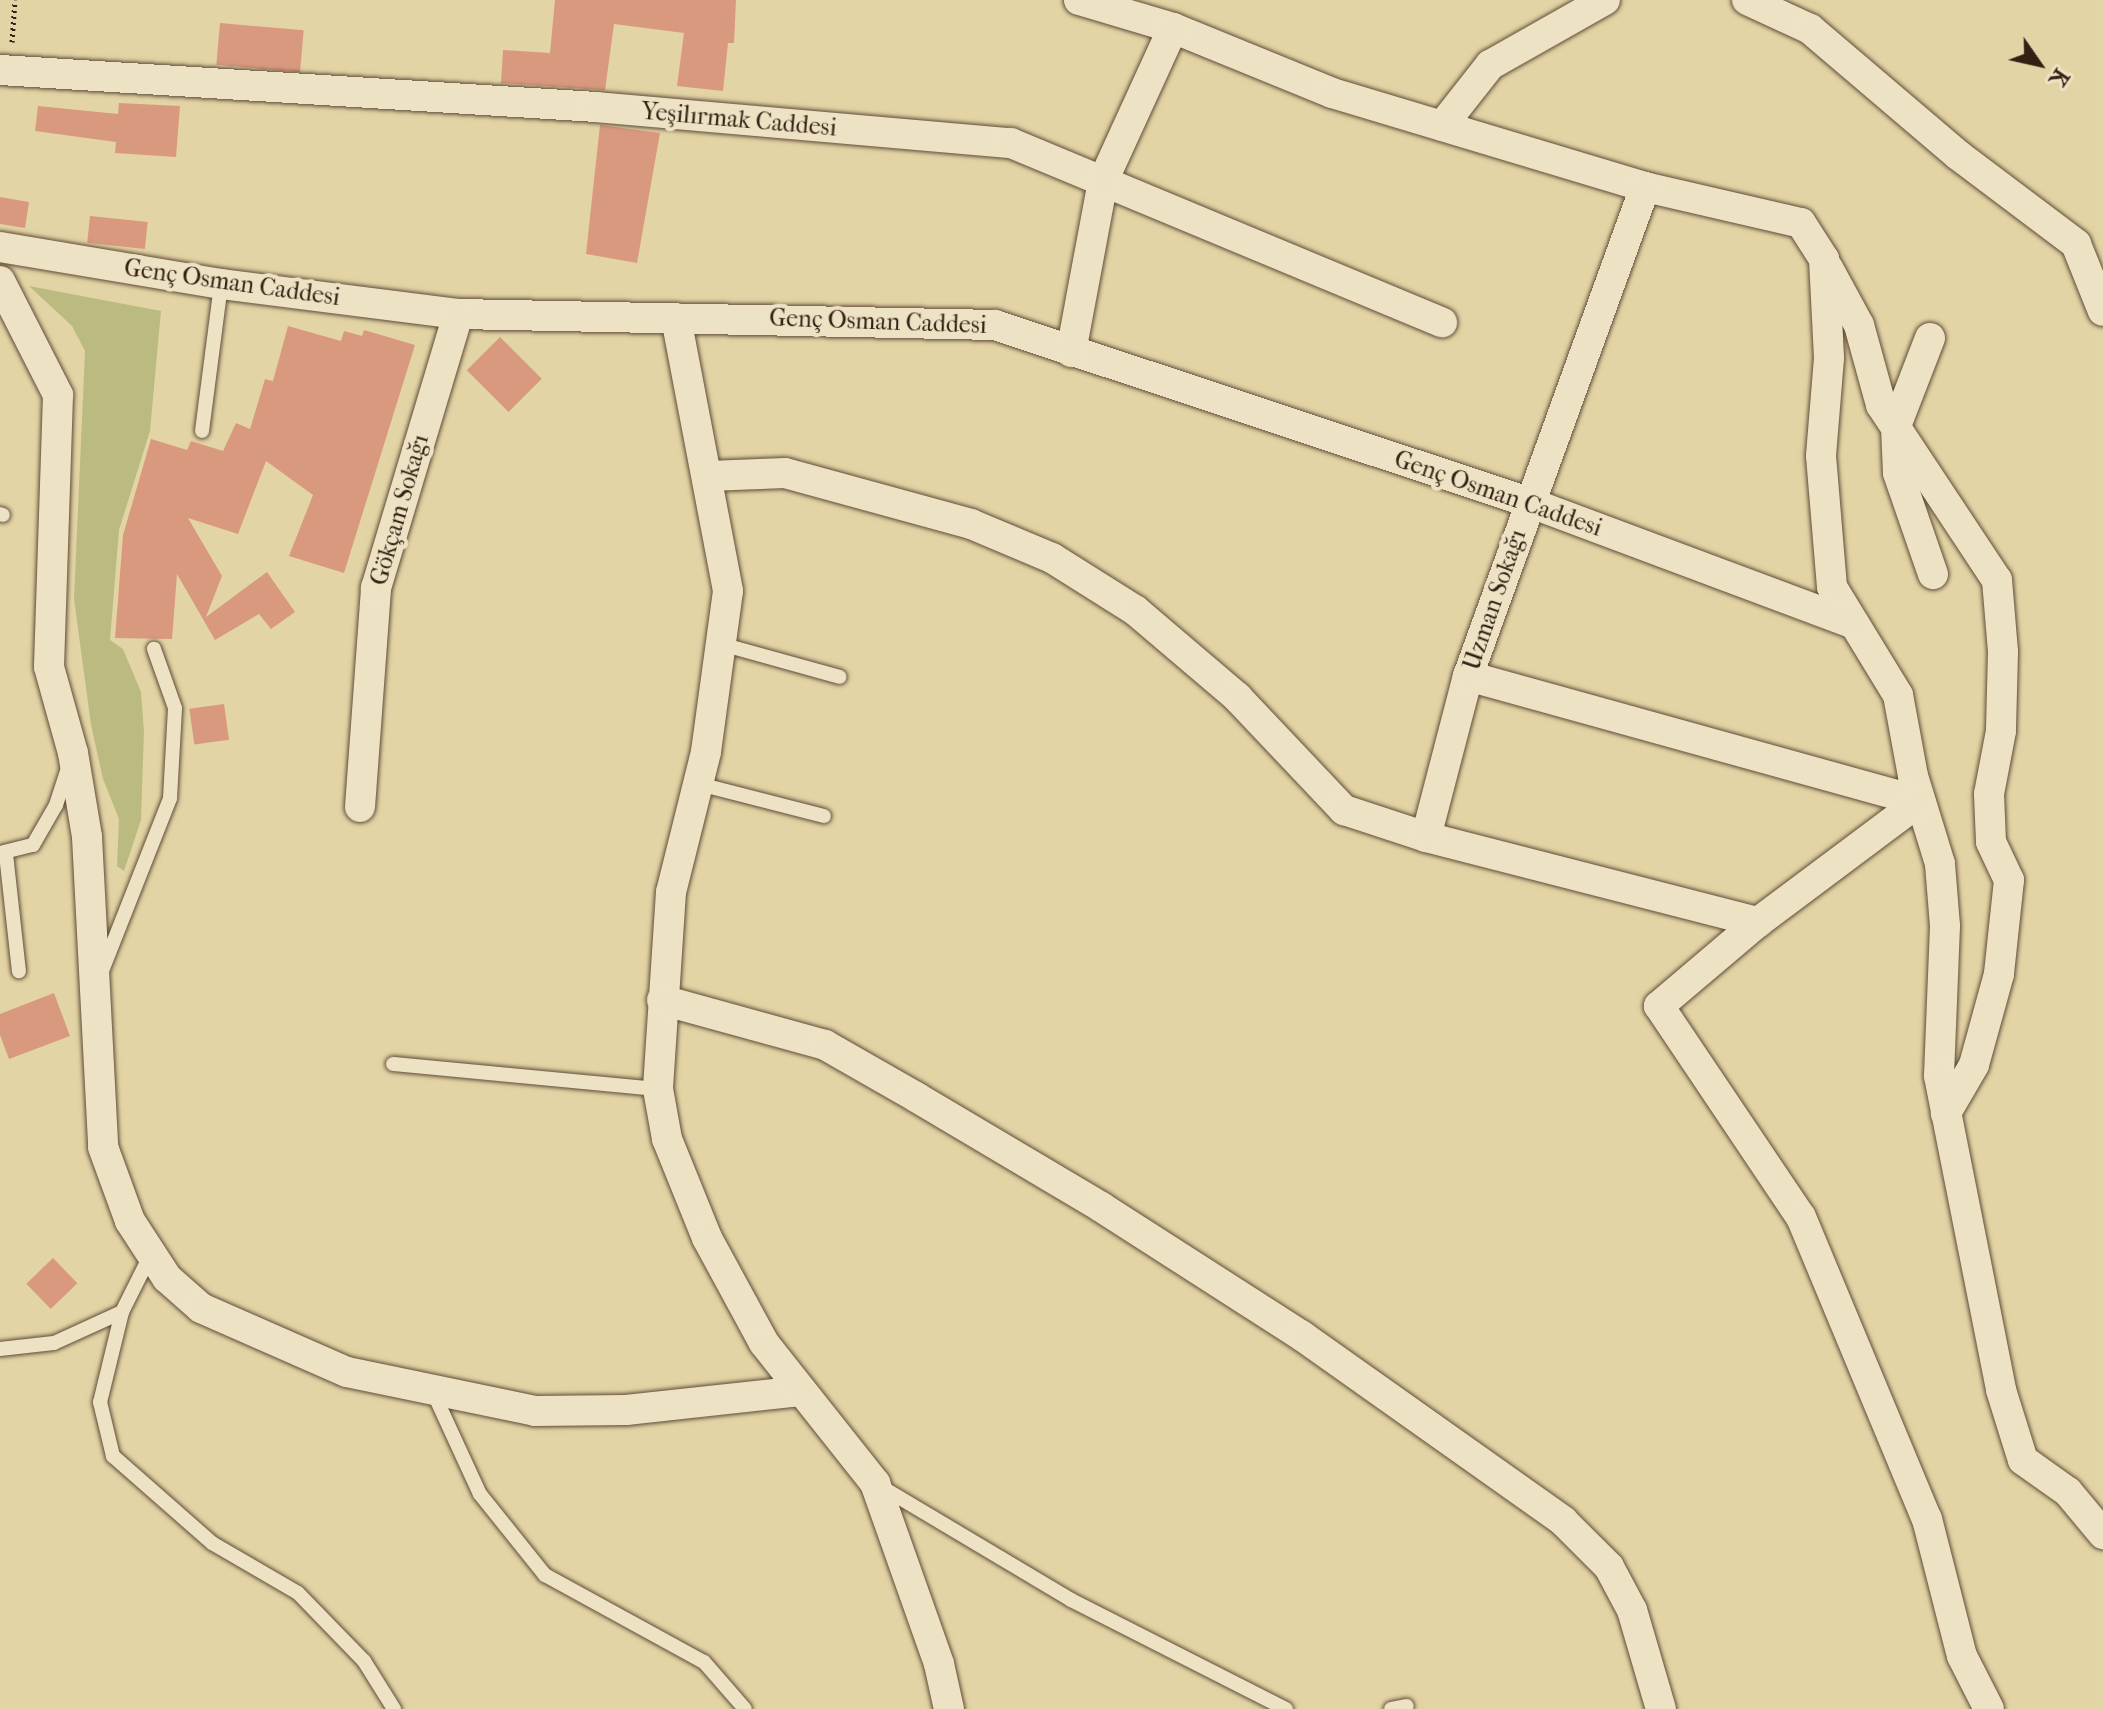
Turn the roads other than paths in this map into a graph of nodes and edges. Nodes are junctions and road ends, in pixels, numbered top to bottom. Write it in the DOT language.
graph roads {
  1 [pos="1079,0"];
  2 [pos="1605,0"];
  3 [pos="1747,0"];
  4 [pos="1173,28"];
  5 [pos="5,71"];
  6 [pos="1442,126"];
  7 [pos="1103,181"];
  8 [pos="1645,187"];
  9 [pos="0,247"];
  10 [pos="1824,259"];
  11 [pos="0,282"];
  12 [pos="221,284"];
  13 [pos="2103,311"];
  14 [pos="458,314"];
  15 [pos="676,318"];
  16 [pos="1442,322"];
  17 [pos="1930,338"];
  18 [pos="1071,352"];
  19 [pos="1896,426"];
  20 [pos="202,431"];
  21 [pos="709,476"];
  22 [pos="1528,502"];
  23 [pos="1933,574"];
  24 [pos="1854,624"];
  25 [pos="721,644"];
  26 [pos="154,649"];
  27 [pos="1468,676"];
  28 [pos="840,677"];
  29 [pos="73,753"];
  30 [pos="699,784"];
  31 [pos="1920,801"];
  32 [pos="360,807"];
  33 [pos="824,816"];
  34 [pos="1426,837"];
  35 [pos="3,853"];
  36 [pos="1758,922"];
  37 [pos="19,971"];
  38 [pos="93,991"];
  39 [pos="662,1000"];
  40 [pos="393,1064"];
  41 [pos="658,1089"];
  42 [pos="1946,1113"];
  43 [pos="151,1254"];
  44 [pos="122,1312"];
  45 [pos="0,1349"];
  46 [pos="800,1391"];
  47 [pos="433,1392"];
  48 [pos="875,1483"];
  49 [pos="2092,1497"];
  50 [pos="2103,1534"];
  51 [pos="1407,1706"];
  52 [pos="394,1709"];
  53 [pos="745,1709"];
  54 [pos="949,1709"];
  55 [pos="1286,1709"];
  56 [pos="1391,1709"];
  57 [pos="1661,1709"];
  58 [pos="1989,1709"];
  1 -- 4 [label="street"];
  2 -- 6 [label="street"];
  3 -- 13 [label="street"];
  4 -- 6 [label="street"];
  4 -- 7 [label="street"];
  5 -- 7 [label="street, Yeşilırmak Caddesi"];
  6 -- 8 [label="street"];
  7 -- 16 [label="street, Yeşilırmak Caddesi"];
  7 -- 18 [label="street"];
  8 -- 10 [label="street"];
  8 -- 22 [label="street, Uzman Sokağı"];
  9 -- 12 [label="street, Genç Osman Caddesi"];
  10 -- 19 [label="street"];
  10 -- 24 [label="street"];
  11 -- 29 [label="street"];
  12 -- 14 [label="street, Genç Osman Caddesi"];
  12 -- 20 [label="lane"];
  14 -- 15 [label="street, Genç Osman Caddesi"];
  14 -- 32 [label="street, Gökçam Sokağı"];
  15 -- 18 [label="street, Genç Osman Caddesi"];
  15 -- 21 [label="street"];
  17 -- 19 [label="street"];
  18 -- 22 [label="street, Genç Osman Caddesi"];
  19 -- 23 [label="street"];
  19 -- 42 [label="street"];
  21 -- 25 [label="street"];
  21 -- 34 [label="street"];
  22 -- 24 [label="street, Genç Osman Caddesi"];
  22 -- 27 [label="street, Uzman Sokağı"];
  24 -- 31 [label="street"];
  25 -- 28 [label="lane"];
  25 -- 30 [label="street"];
  26 -- 38 [label="lane"];
  27 -- 31 [label="street"];
  27 -- 34 [label="street, Uzman Sokağı"];
  29 -- 35 [label="lane"];
  29 -- 38 [label="street"];
  30 -- 33 [label="lane"];
  30 -- 39 [label="street"];
  31 -- 36 [label="street"];
  31 -- 42 [label="street"];
  34 -- 36 [label="street"];
  35 -- 37 [label="lane"];
  36 -- 58 [label="street"];
  38 -- 43 [label="street"];
  39 -- 41 [label="street"];
  39 -- 57 [label="street"];
  40 -- 41 [label="lane"];
  41 -- 46 [label="street"];
  42 -- 49 [label="street"];
  43 -- 44 [label="lane"];
  43 -- 47 [label="street"];
  44 -- 45 [label="lane"];
  44 -- 52 [label="lane"];
  46 -- 47 [label="street"];
  46 -- 48 [label="street"];
  47 -- 53 [label="lane"];
  48 -- 54 [label="street"];
  48 -- 55 [label="lane"];
  49 -- 50 [label="street"];
  51 -- 56 [label="lane"];
}
